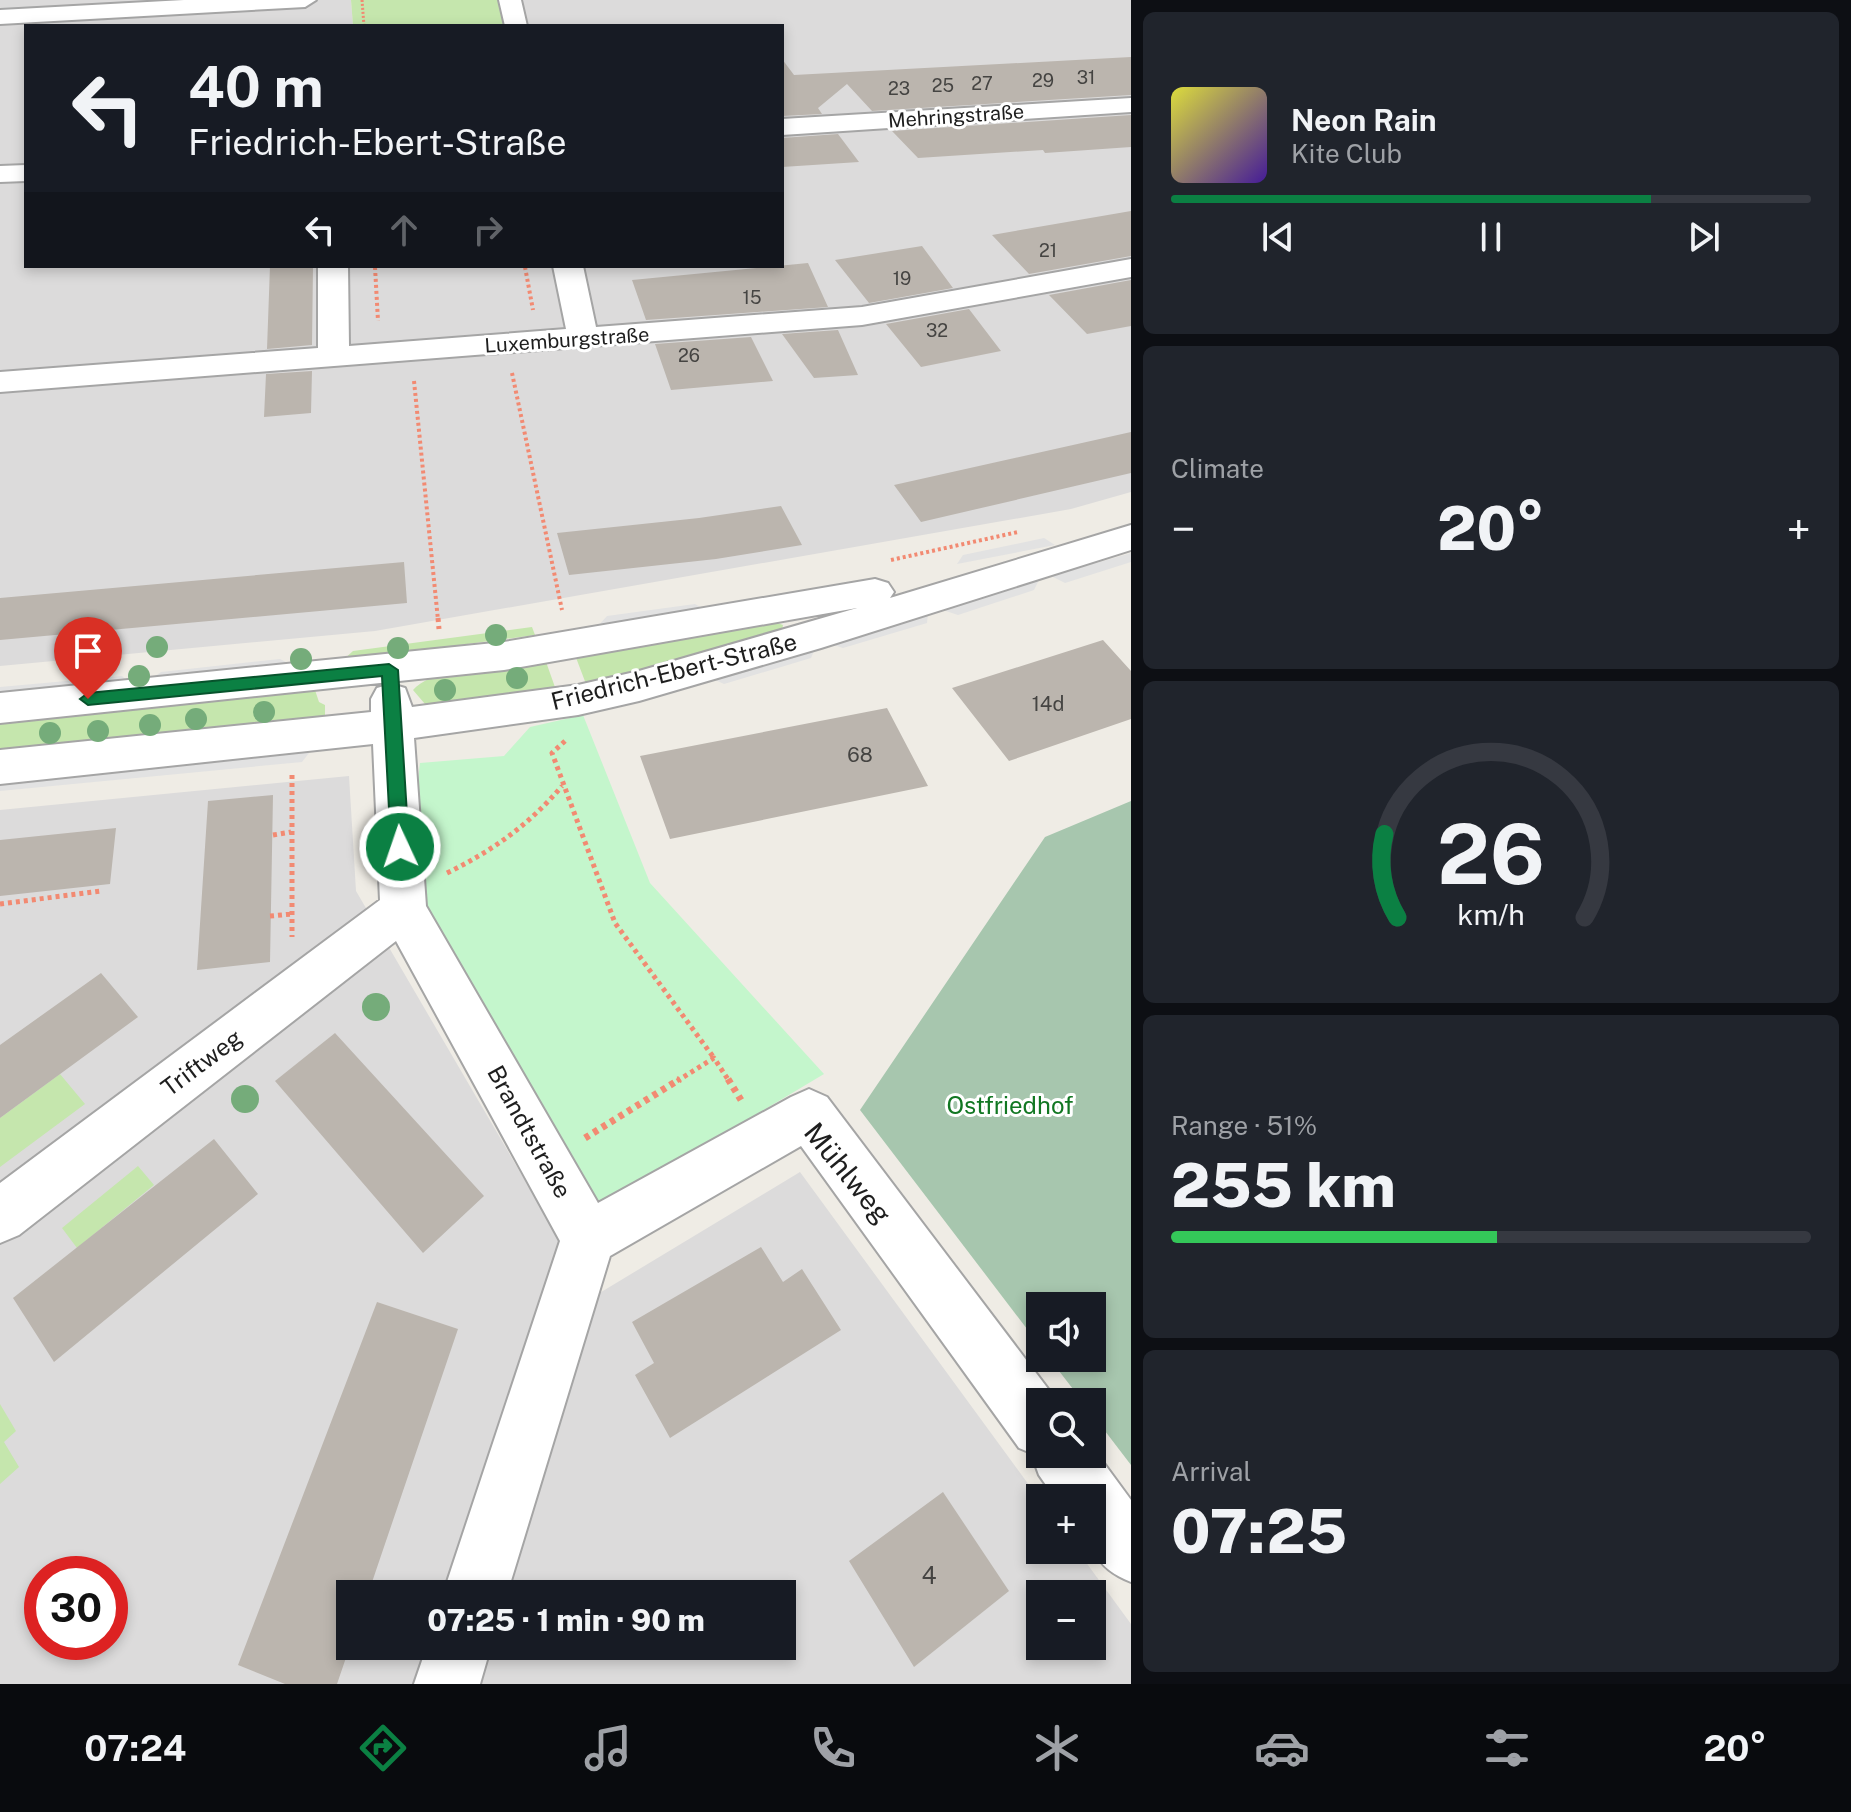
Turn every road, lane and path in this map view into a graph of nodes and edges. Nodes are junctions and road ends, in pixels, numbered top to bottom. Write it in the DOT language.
graph roads {
  1 [pos="305,0"];
  2 [pos="362,0"];
  3 [pos="510,0"];
  4 [pos="0,17"];
  5 [pos="364,24"];
  6 [pos="516,24"];
  7 [pos="1131,105"];
  8 [pos="784,127"];
  9 [pos="24,173"];
  10 [pos="0,174"];
  11 [pos="333,268"];
  12 [pos="375,268"];
  13 [pos="525,268"];
  14 [pos="568,268"];
  15 [pos="1131,268"];
  16 [pos="583,339"];
  17 [pos="540,342"];
  18 [pos="411,352"];
  19 [pos="380,354"];
  20 [pos="334,358"];
  21 [pos="0,382"];
  22 [pos="1114,542"];
  23 [pos="439,630"];
  24 [pos="389,670"];
  25 [pos="0,708"];
  26 [pos="393,727"];
  27 [pos="0,767"];
  28 [pos="293,770"];
  29 [pos="562,786"];
  30 [pos="291,832"];
  31 [pos="273,835"];
  32 [pos="101,891"];
  33 [pos="0,904"];
  34 [pos="403,909"];
  35 [pos="292,914"];
  36 [pos="270,916"];
  37 [pos="293,993"];
  38 [pos="766,1138"];
  39 [pos="546,1162"];
  40 [pos="0,1216"];
  41 [pos="588,1238"];
  42 [pos="1026,1408"];
  43 [pos="1070,1468"];
  44 [pos="1131,1551"];
  45 [pos="479,1580"];
  46 [pos="455,1660"];
  47 [pos="447,1684"];
  1 -- 4 [label="street"];
  2 -- 5 [label="path"];
  3 -- 6 [label="street"];
  7 -- 8 [label="street, Mehringstraße"];
  9 -- 10 [label="street"];
  11 -- 20 [label="street"];
  12 -- 19 [label="path"];
  13 -- 17 [label="path"];
  14 -- 16 [label="street"];
  15 -- 16 [label="street, Luxemburgstraße"];
  16 -- 17 [label="street, Luxemburgstraße"];
  17 -- 18 [label="street, Luxemburgstraße"];
  18 -- 19 [label="street, Luxemburgstraße"];
  18 -- 23 [label="path"];
  19 -- 20 [label="street, Luxemburgstraße"];
  20 -- 21 [label="street, Luxemburgstraße"];
  22 -- 24 [label="street, Friedrich-Ebert-Straße"];
  22 -- 26 [label="street, Friedrich-Ebert-Straße"];
  24 -- 25 [label="street, Friedrich-Ebert-Straße"];
  24 -- 26 [label="street, Brandtstraße"];
  26 -- 27 [label="street, Friedrich-Ebert-Straße"];
  26 -- 34 [label="street, Brandtstraße"];
  28 -- 30 [label="path"];
  29 -- 34 [label="path"];
  30 -- 31 [label="path"];
  30 -- 35 [label="path"];
  32 -- 33 [label="path"];
  34 -- 37 [label="street, Triftweg"];
  34 -- 39 [label="street, Brandtstraße"];
  35 -- 36 [label="path"];
  35 -- 37 [label="path"];
  37 -- 40 [label="street, Triftweg"];
  38 -- 39 [label="path"];
  38 -- 41 [label="street, Mühlweg"];
  38 -- 42 [label="street, Mühlweg"];
  39 -- 41 [label="street, Brandtstraße"];
  41 -- 45 [label="street"];
  43 -- 44 [label="street"];
  46 -- 47 [label="street"];
}
